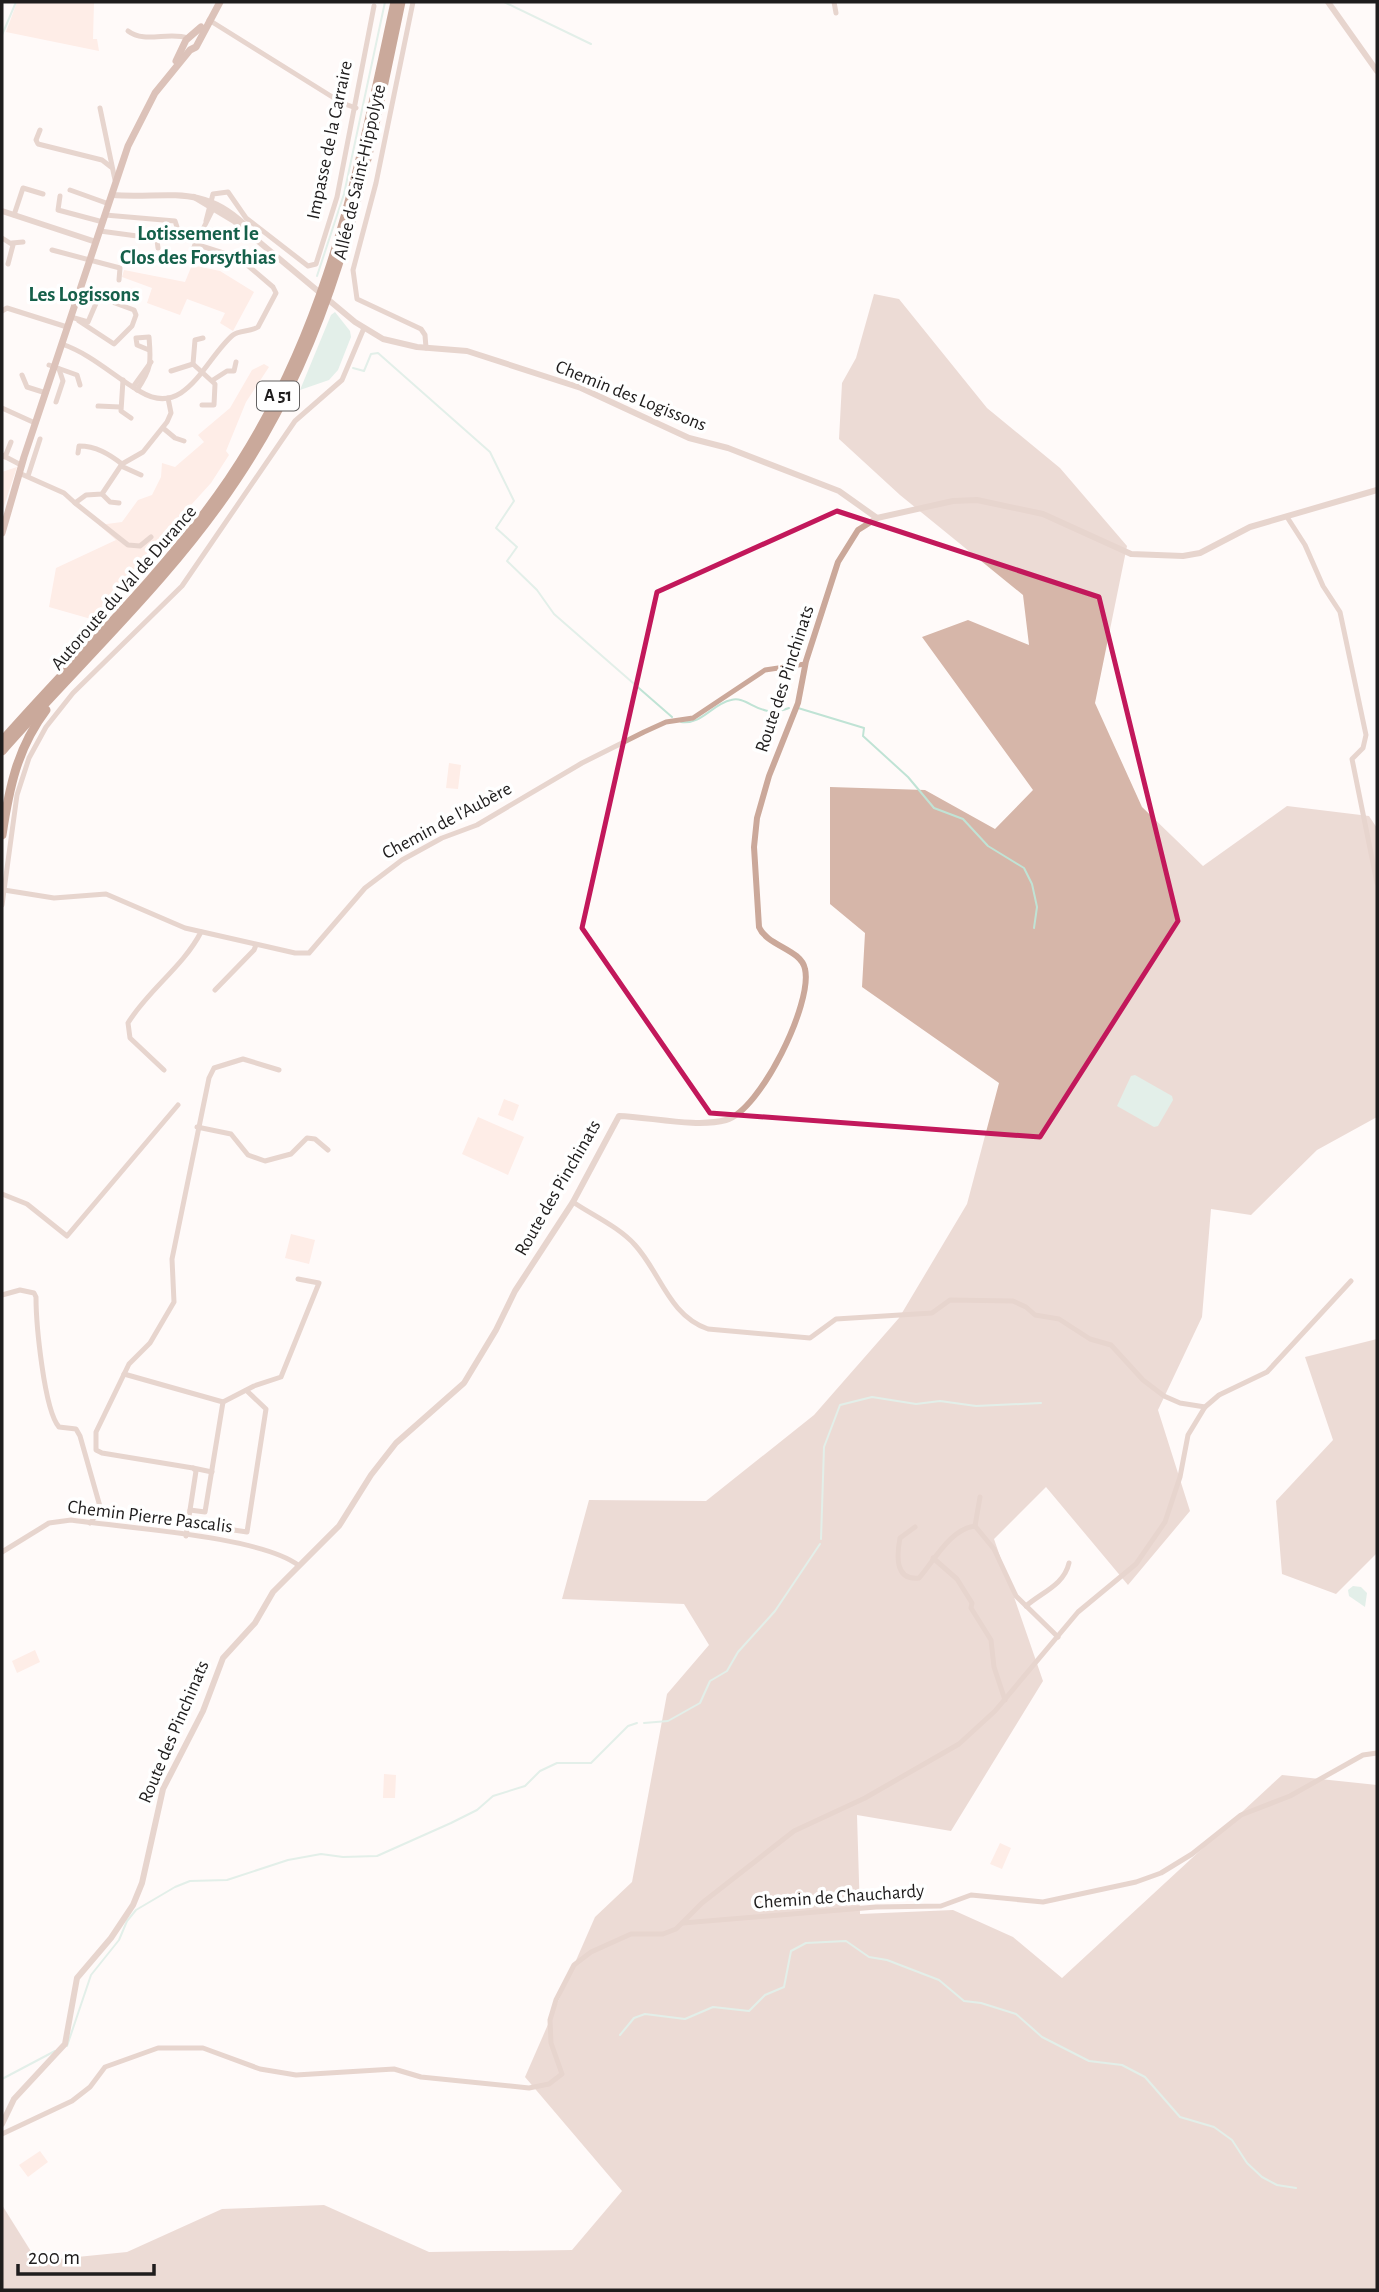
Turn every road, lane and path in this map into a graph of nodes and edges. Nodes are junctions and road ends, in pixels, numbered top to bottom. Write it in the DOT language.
graph roads {
  1 [pos="218,2"];
  2 [pos="395,2"];
  3 [pos="401,2"];
  4 [pos="413,2"];
  5 [pos="834,2"];
  6 [pos="1328,2"];
  7 [pos="374,6"];
  8 [pos="835,13"];
  9 [pos="209,20"];
  10 [pos="128,31"];
  11 [pos="189,43"];
  12 [pos="1377,71"];
  13 [pos="100,108"];
  14 [pos="356,108"];
  15 [pos="40,130"];
  16 [pos="111,167"];
  17 [pos="116,183"];
  18 [pos="70,190"];
  19 [pos="43,194"];
  20 [pos="112,195"];
  21 [pos="60,196"];
  22 [pos="135,196"];
  23 [pos="213,203"];
  24 [pos="109,204"];
  25 [pos="2,211"];
  26 [pos="14,215"];
  27 [pos="103,223"];
  28 [pos="177,227"];
  29 [pos="2,238"];
  30 [pos="23,242"];
  31 [pos="96,242"];
  32 [pos="12,243"];
  33 [pos="195,244"];
  34 [pos="158,247"];
  35 [pos="52,250"];
  36 [pos="140,257"];
  37 [pos="279,257"];
  38 [pos="90,260"];
  39 [pos="8,264"];
  40 [pos="119,279"];
  41 [pos="106,297"];
  42 [pos="115,303"];
  43 [pos="2,311"];
  44 [pos="75,319"];
  45 [pos="67,327"];
  46 [pos="364,328"];
  47 [pos="203,338"];
  48 [pos="62,344"];
  49 [pos="426,348"];
  50 [pos="149,349"];
  51 [pos="236,362"];
  52 [pos="193,364"];
  53 [pos="54,367"];
  54 [pos="171,371"];
  55 [pos="204,372"];
  56 [pos="22,375"];
  57 [pos="123,380"];
  58 [pos="213,380"];
  59 [pos="80,385"];
  60 [pos="135,388"];
  61 [pos="46,393"];
  62 [pos="168,398"];
  63 [pos="56,402"];
  64 [pos="202,405"];
  65 [pos="98,406"];
  66 [pos="120,407"];
  67 [pos="2,408"];
  68 [pos="131,418"];
  69 [pos="35,423"];
  70 [pos="163,428"];
  71 [pos="40,439"];
  72 [pos="184,441"];
  73 [pos="10,442"];
  74 [pos="78,453"];
  75 [pos="4,456"];
  76 [pos="122,465"];
  77 [pos="20,469"];
  78 [pos="142,475"];
  79 [pos="28,476"];
  80 [pos="1377,490"];
  81 [pos="102,494"];
  82 [pos="75,503"];
  83 [pos="119,503"];
  84 [pos="1287,517"];
  85 [pos="877,518"];
  86 [pos="2,533"];
  87 [pos="151,537"];
  88 [pos="164,574"];
  89 [pos="805,664"];
  90 [pos="22,718"];
  91 [pos="2,735"];
  92 [pos="2,741"];
  93 [pos="2,751"];
  94 [pos="2,835"];
  95 [pos="1377,883"];
  96 [pos="4,890"];
  97 [pos="2,905"];
  98 [pos="201,932"];
  99 [pos="256,945"];
  100 [pos="215,990"];
  101 [pos="164,1070"];
  102 [pos="279,1070"];
  103 [pos="178,1105"];
  104 [pos="197,1127"];
  105 [pos="328,1150"];
  106 [pos="2,1194"];
  107 [pos="573,1202"];
  108 [pos="298,1279"];
  109 [pos="1351,1281"];
  110 [pos="2,1295"];
  111 [pos="124,1374"];
  112 [pos="247,1391"];
  113 [pos="223,1402"];
  114 [pos="1205,1407"];
  115 [pos="193,1468"];
  116 [pos="212,1472"];
  117 [pos="981,1497"];
  118 [pos="190,1510"];
  119 [pos="90,1523"];
  120 [pos="187,1523"];
  121 [pos="975,1526"];
  122 [pos="915,1527"];
  123 [pos="186,1535"];
  124 [pos="2,1552"];
  125 [pos="933,1558"];
  126 [pos="1069,1563"];
  127 [pos="298,1565"];
  128 [pos="1026,1606"];
  129 [pos="1058,1637"];
  130 [pos="1005,1700"];
  131 [pos="1377,1754"];
  132 [pos="683,1923"];
  133 [pos="2,2124"];
  134 [pos="2,2134"];
  1 -- 9 [label="main road"];
  1 -- 11 [label="main road"];
  2 -- 90 [label="highway, Autoroute du Val de Durance / A 51"];
  3 -- 88 [label="highway, Autoroute du Val de Durance / A 51"];
  4 -- 49 [label="street, Allée de Saint-Hippolyte"];
  5 -- 8 [label="street"];
  6 -- 12 [label="street"];
  7 -- 14 [label="street, Impasse de la Carraire"];
  9 -- 11 [label="main road"];
  9 -- 14 [label="street"];
  10 -- 11 [label="street"];
  11 -- 17 [label="main road"];
  13 -- 16 [label="street"];
  14 -- 23 [label="street, Impasse de la Carraire"];
  15 -- 16 [label="street"];
  16 -- 17 [label="street"];
  17 -- 20 [label="main road"];
  17 -- 22 [label="street"];
  18 -- 24 [label="street"];
  19 -- 26 [label="street"];
  20 -- 22 [label="street"];
  20 -- 24 [label="main road"];
  21 -- 27 [label="street"];
  22 -- 23 [label="street"];
  23 -- 33 [label="street"];
  23 -- 37 [label="street"];
  23 -- 37 [label="street"];
  24 -- 27 [label="main road"];
  25 -- 26 [label="street"];
  26 -- 31 [label="street"];
  27 -- 28 [label="street"];
  27 -- 31 [label="main road"];
  27 -- 34 [label="street"];
  29 -- 32 [label="street"];
  30 -- 32 [label="street"];
  31 -- 38 [label="main road"];
  32 -- 39 [label="street"];
  33 -- 36 [label="street"];
  33 -- 55 [label="street"];
  35 -- 38 [label="street"];
  37 -- 46 [label="street, Chemin des Logissons"];
  38 -- 40 [label="street"];
  38 -- 44 [label="main road"];
  41 -- 44 [label="street"];
  42 -- 44 [label="street"];
  43 -- 45 [label="street"];
  44 -- 45 [label="main road"];
  45 -- 48 [label="main road"];
  46 -- 49 [label="street, Chemin des Logissons"];
  46 -- 96 [label="street"];
  47 -- 52 [label="street"];
  48 -- 53 [label="main road"];
  48 -- 57 [label="street"];
  49 -- 85 [label="street, Chemin des Logissons"];
  50 -- 60 [label="street"];
  51 -- 58 [label="street"];
  52 -- 54 [label="street"];
  52 -- 55 [label="street"];
  53 -- 59 [label="street"];
  53 -- 61 [label="main road"];
  53 -- 63 [label="street"];
  55 -- 58 [label="street"];
  55 -- 62 [label="street"];
  56 -- 61 [label="street"];
  57 -- 60 [label="street"];
  57 -- 66 [label="street"];
  58 -- 64 [label="street"];
  60 -- 62 [label="street"];
  61 -- 69 [label="main road"];
  62 -- 70 [label="street"];
  65 -- 66 [label="street"];
  66 -- 68 [label="street"];
  67 -- 69 [label="street"];
  69 -- 77 [label="main road"];
  70 -- 72 [label="street"];
  70 -- 76 [label="street"];
  71 -- 79 [label="street"];
  73 -- 75 [label="street"];
  74 -- 76 [label="street"];
  75 -- 77 [label="street"];
  76 -- 78 [label="street"];
  76 -- 81 [label="street"];
  77 -- 79 [label="street"];
  77 -- 86 [label="main road"];
  79 -- 82 [label="street"];
  80 -- 84 [label="street, Route des Pinchinats"];
  81 -- 82 [label="street"];
  81 -- 83 [label="street"];
  82 -- 87 [label="street"];
  84 -- 85 [label="street, Route des Pinchinats"];
  84 -- 95 [label="street"];
  85 -- 89 [label="street, Route des Pinchinats"];
  88 -- 93 [label="highway, Autoroute du Val de Durance / A 51"];
  88 -- 94 [label="highway"];
  89 -- 99 [label="street, Chemin de l'Aubère"];
  89 -- 107 [label="street, Route des Pinchinats"];
  90 -- 91 [label="highway"];
  90 -- 92 [label="highway, Autoroute du Val de Durance / A 51"];
  96 -- 97 [label="street"];
  96 -- 98 [label="street, Chemin de l'Aubère"];
  98 -- 99 [label="street, Chemin de l'Aubère"];
  98 -- 101 [label="street"];
  99 -- 100 [label="street"];
  102 -- 104 [label="street"];
  103 -- 106 [label="street"];
  104 -- 105 [label="street"];
  104 -- 111 [label="street"];
  107 -- 114 [label="street"];
  107 -- 127 [label="street, Route des Pinchinats"];
  108 -- 112 [label="street"];
  109 -- 114 [label="street"];
  110 -- 119 [label="street"];
  111 -- 113 [label="street"];
  111 -- 115 [label="street"];
  112 -- 113 [label="street"];
  112 -- 120 [label="street"];
  113 -- 116 [label="street"];
  114 -- 129 [label="street"];
  115 -- 116 [label="street"];
  115 -- 118 [label="street"];
  116 -- 118 [label="street"];
  117 -- 121 [label="street"];
  118 -- 120 [label="street"];
  119 -- 123 [label="street, Chemin Pierre Pascalis"];
  119 -- 124 [label="street, Chemin Pierre Pascalis"];
  120 -- 123 [label="street"];
  121 -- 125 [label="street"];
  121 -- 128 [label="street"];
  122 -- 125 [label="street"];
  123 -- 127 [label="street, Chemin Pierre Pascalis"];
  125 -- 130 [label="street"];
  126 -- 128 [label="street"];
  127 -- 133 [label="street, Route des Pinchinats"];
  128 -- 129 [label="street"];
  129 -- 130 [label="street"];
  130 -- 132 [label="street"];
  131 -- 132 [label="street, Chemin de Chauchardy"];
  132 -- 134 [label="street"];
}
